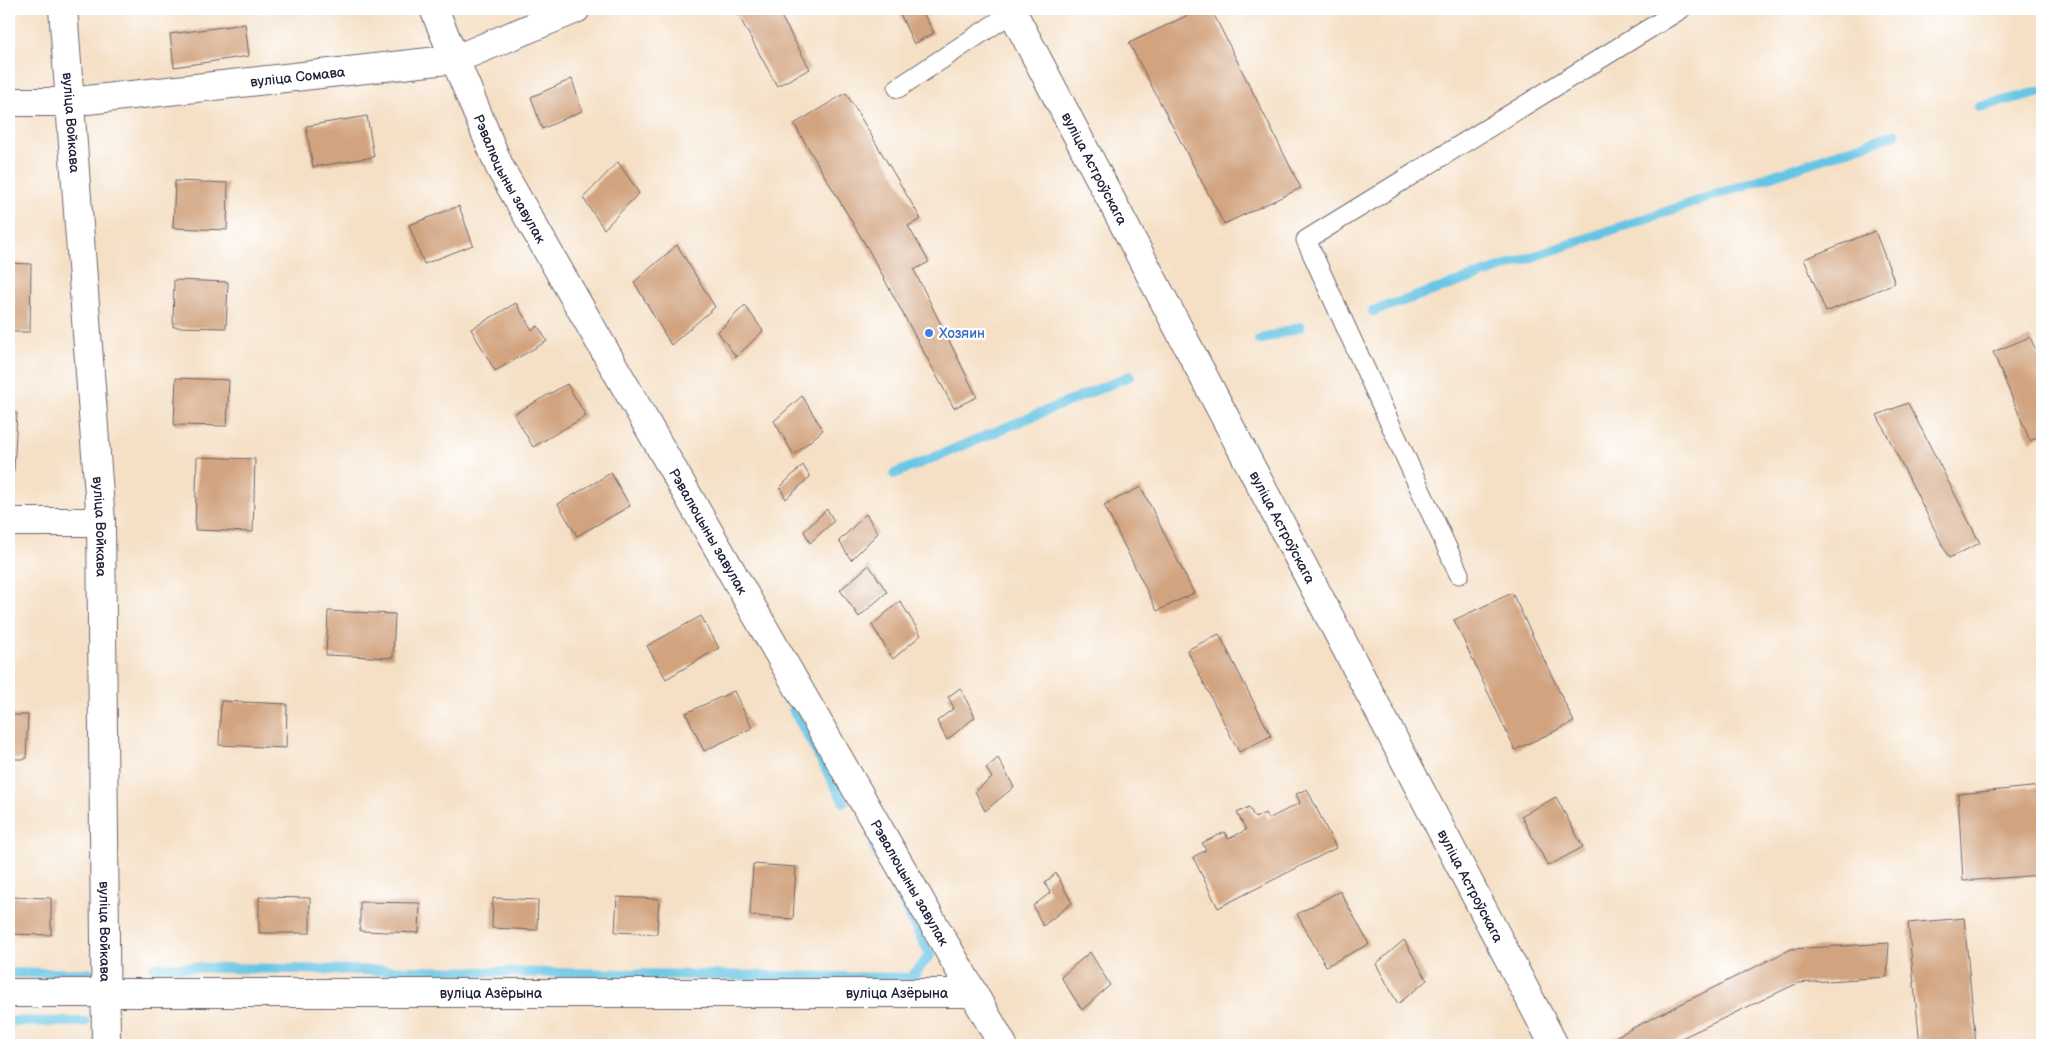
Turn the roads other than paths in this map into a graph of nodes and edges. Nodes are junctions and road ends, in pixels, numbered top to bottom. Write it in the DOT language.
graph roads {
  1 [pos="63,9"];
  2 [pos="434,9"];
  3 [pos="576,9"];
  4 [pos="1681,9"];
  5 [pos="1012,10"];
  6 [pos="456,59"];
  7 [pos="898,88"];
  8 [pos="9,102"];
  9 [pos="69,102"];
  10 [pos="9,522"];
  11 [pos="101,522"];
  12 [pos="1459,574"];
  13 [pos="9,993"];
  14 [pos="107,993"];
  15 [pos="973,993"];
  16 [pos="106,1045"];
  17 [pos="1003,1045"];
  18 [pos="1554,1045"];
  1 -- 9 [label="street, вуліца Войкава"];
  2 -- 6 [label="street, Рэвалюцыны завулак"];
  3 -- 6 [label="street, вуліца Сомава"];
  4 -- 12 [label="lane"];
  5 -- 7 [label="lane"];
  5 -- 18 [label="street, вуліца Астроўскага"];
  6 -- 9 [label="street, вуліца Сомава"];
  6 -- 15 [label="street, Рэвалюцыны завулак"];
  8 -- 9 [label="street, вуліца Сомава"];
  9 -- 11 [label="street, вуліца Войкава"];
  10 -- 11 [label="street"];
  11 -- 14 [label="street, вуліца Войкава"];
  13 -- 14 [label="street, вуліца Азёрына"];
  14 -- 15 [label="street, вуліца Азёрына"];
  14 -- 16 [label="street, вуліца Войкава"];
  15 -- 17 [label="street, Рэвалюцыны завулак"];
}
